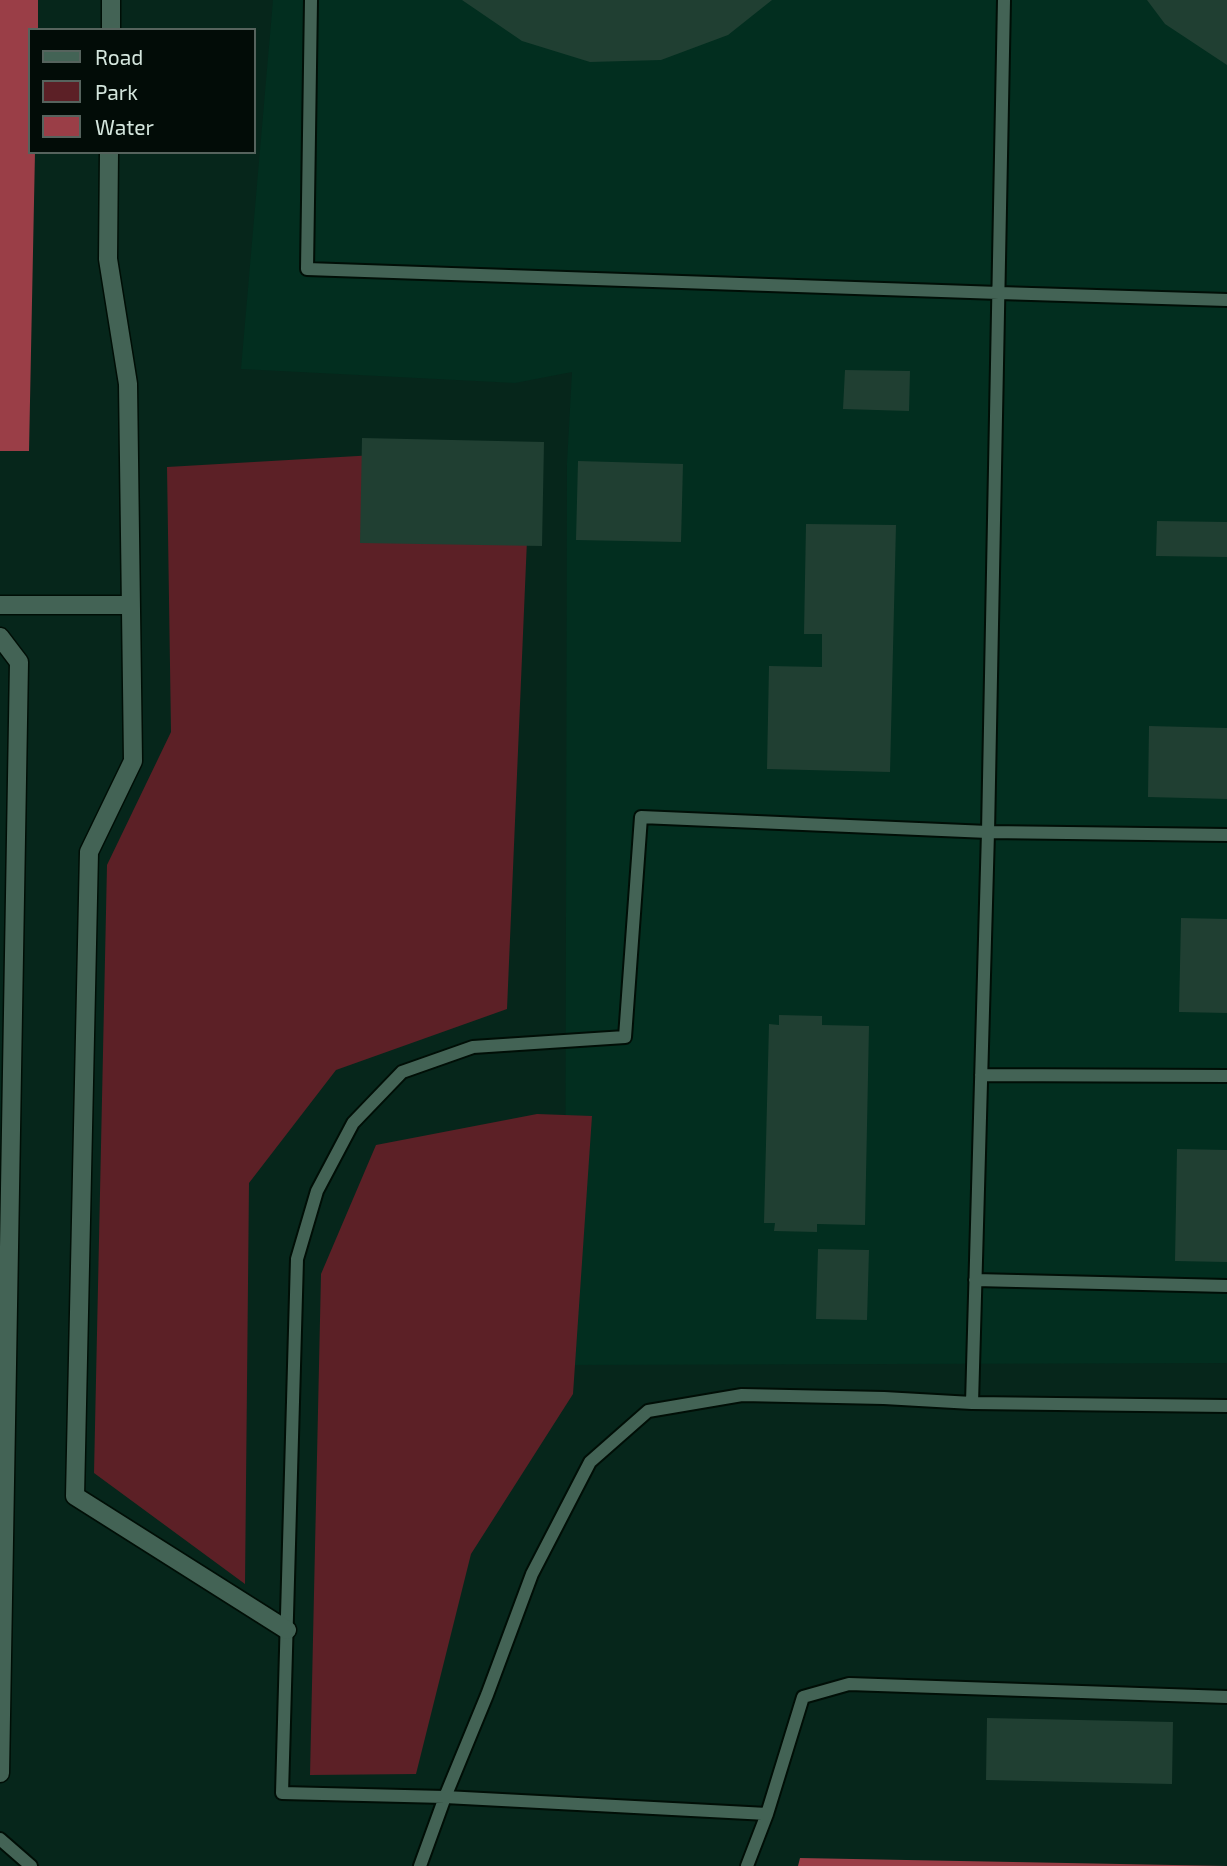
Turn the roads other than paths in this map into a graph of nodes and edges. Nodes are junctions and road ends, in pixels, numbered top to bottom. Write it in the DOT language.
graph roads {
  1 [pos="111,0"];
  2 [pos="311,0"];
  3 [pos="1004,0"];
  4 [pos="111,28"];
  5 [pos="109,154"];
  6 [pos="999,293"];
  7 [pos="1227,300"];
  8 [pos="0,605"];
  9 [pos="130,605"];
  10 [pos="0,637"];
  11 [pos="988,832"];
  12 [pos="1227,835"];
  13 [pos="981,1075"];
  14 [pos="1227,1076"];
  15 [pos="975,1280"];
  16 [pos="1227,1286"];
  17 [pos="972,1403"];
  18 [pos="1227,1406"];
  19 [pos="287,1630"];
  20 [pos="1227,1697"];
  21 [pos="0,1773"];
  22 [pos="445,1797"];
  23 [pos="767,1814"];
  24 [pos="0,1839"];
  25 [pos="31,1866"];
  26 [pos="420,1866"];
  27 [pos="747,1866"];
  1 -- 4 [label="street"];
  2 -- 6 [label="lane"];
  3 -- 6 [label="lane"];
  5 -- 9 [label="street"];
  6 -- 7 [label="lane"];
  6 -- 11 [label="lane"];
  8 -- 9 [label="street"];
  9 -- 19 [label="street"];
  10 -- 21 [label="street"];
  11 -- 12 [label="lane"];
  11 -- 13 [label="lane"];
  11 -- 19 [label="lane"];
  13 -- 14 [label="lane"];
  13 -- 15 [label="lane"];
  15 -- 16 [label="lane"];
  15 -- 17 [label="lane"];
  17 -- 18 [label="lane"];
  17 -- 22 [label="lane"];
  19 -- 22 [label="lane"];
  20 -- 23 [label="lane"];
  22 -- 23 [label="lane"];
  22 -- 26 [label="lane"];
  23 -- 27 [label="lane"];
  24 -- 25 [label="lane"];
}
